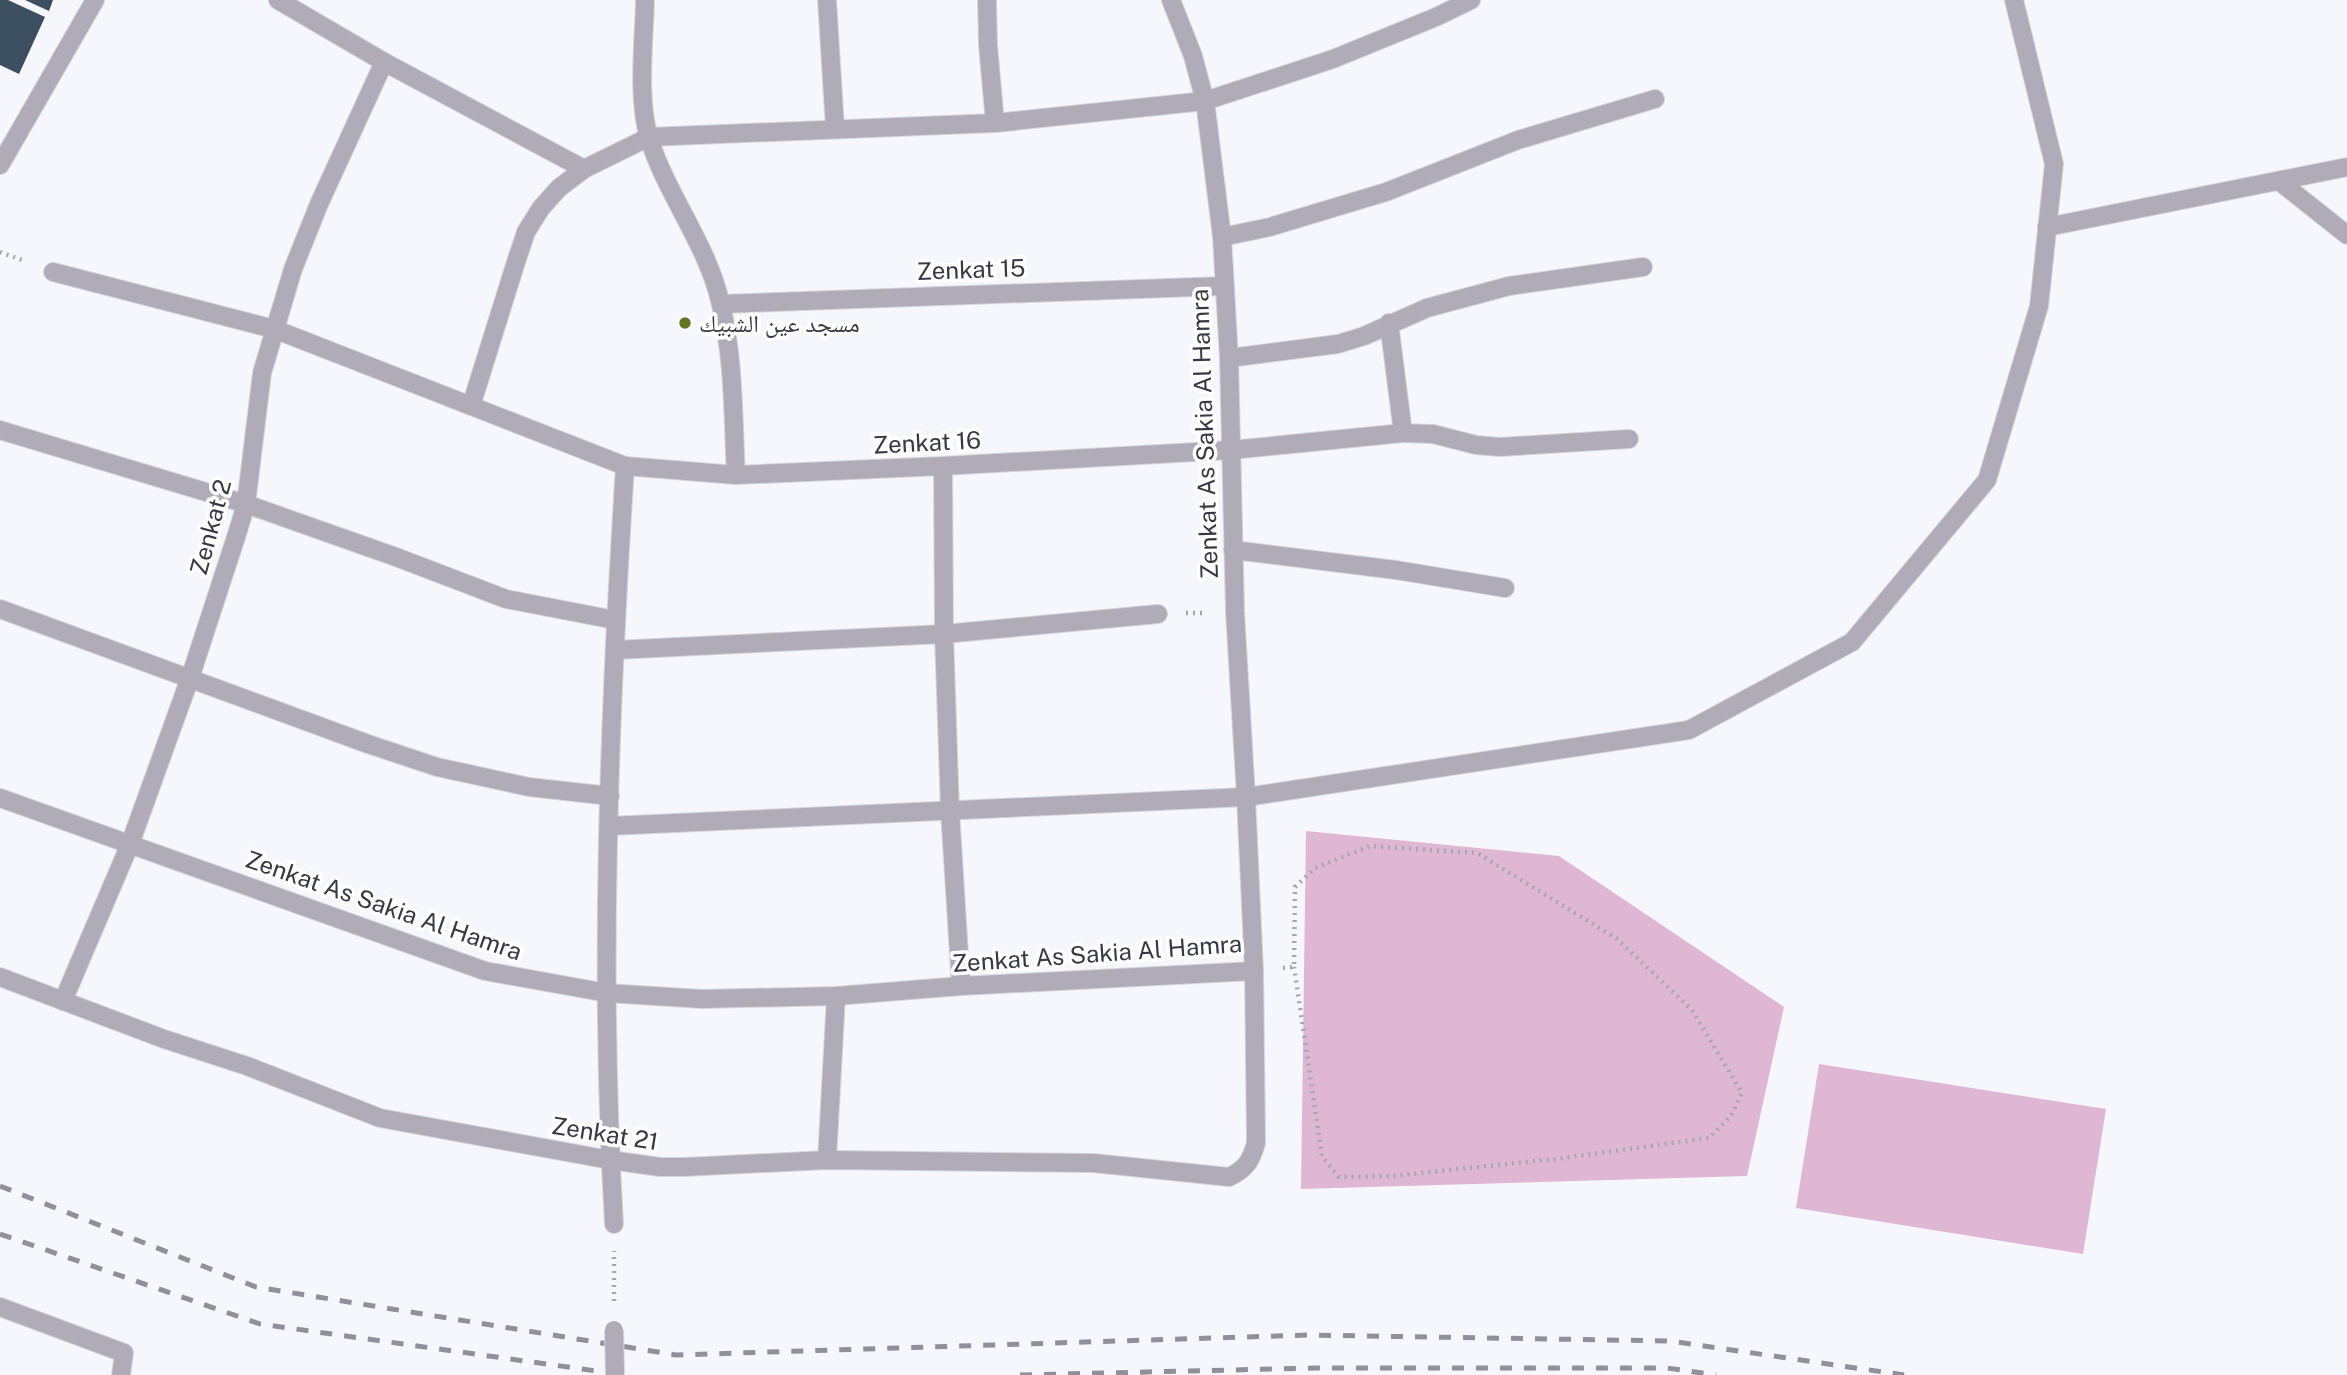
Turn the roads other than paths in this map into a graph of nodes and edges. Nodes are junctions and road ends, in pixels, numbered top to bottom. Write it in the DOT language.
graph roads {
  1 [pos="95,0"];
  2 [pos="278,0"];
  3 [pos="645,0"];
  4 [pos="827,0"];
  5 [pos="987,0"];
  6 [pos="1171,0"];
  7 [pos="1471,0"];
  8 [pos="2014,0"];
  9 [pos="384,62"];
  10 [pos="1655,99"];
  11 [pos="1205,101"];
  12 [pos="995,123"];
  13 [pos="835,128"];
  14 [pos="649,136"];
  15 [pos="0,165"];
  16 [pos="2347,167"];
  17 [pos="584,169"];
  18 [pos="2279,181"];
  19 [pos="2047,227"];
  20 [pos="2347,235"];
  21 [pos="1222,237"];
  22 [pos="1643,267"];
  23 [pos="54,272"];
  24 [pos="1223,286"];
  25 [pos="721,304"];
  26 [pos="1389,323"];
  27 [pos="274,328"];
  28 [pos="1229,358"];
  29 [pos="471,406"];
  30 [pos="0,430"];
  31 [pos="1404,433"];
  32 [pos="1629,439"];
  33 [pos="1231,450"];
  34 [pos="625,466"];
  35 [pos="943,466"];
  36 [pos="736,475"];
  37 [pos="246,504"];
  38 [pos="1233,550"];
  39 [pos="1505,588"];
  40 [pos="0,609"];
  41 [pos="1158,614"];
  42 [pos="615,620"];
  43 [pos="944,634"];
  44 [pos="615,650"];
  45 [pos="190,678"];
  46 [pos="610,796"];
  47 [pos="1247,797"];
  48 [pos="0,798"];
  49 [pos="950,811"];
  50 [pos="609,827"];
  51 [pos="130,844"];
  52 [pos="1254,971"];
  53 [pos="0,977"];
  54 [pos="961,986"];
  55 [pos="607,993"];
  56 [pos="836,996"];
  57 [pos="63,1001"];
  58 [pos="610,1160"];
  59 [pos="827,1160"];
  60 [pos="614,1224"];
  61 [pos="0,1307"];
  62 [pos="614,1330"];
  63 [pos="121,1375"];
  64 [pos="615,1375"];
  1 -- 15 [label="street"];
  2 -- 9 [label="street"];
  3 -- 14 [label="street"];
  4 -- 13 [label="street"];
  5 -- 12 [label="street"];
  6 -- 11 [label="street, Zenkat As Sakia Al Hamra"];
  7 -- 11 [label="street"];
  8 -- 19 [label="street"];
  9 -- 17 [label="street"];
  9 -- 27 [label="street, Zenkat 2"];
  10 -- 21 [label="street"];
  11 -- 12 [label="street"];
  11 -- 21 [label="street, Zenkat As Sakia Al Hamra"];
  12 -- 13 [label="street"];
  13 -- 14 [label="street"];
  14 -- 17 [label="street"];
  14 -- 25 [label="street"];
  16 -- 18 [label="street"];
  17 -- 29 [label="street"];
  18 -- 19 [label="street"];
  18 -- 20 [label="street"];
  19 -- 47 [label="street"];
  21 -- 24 [label="street, Zenkat As Sakia Al Hamra"];
  22 -- 26 [label="street"];
  23 -- 27 [label="street, Zenkat 16"];
  24 -- 25 [label="street, Zenkat 15"];
  24 -- 28 [label="street, Zenkat As Sakia Al Hamra"];
  25 -- 36 [label="street"];
  26 -- 28 [label="street"];
  26 -- 31 [label="street"];
  27 -- 29 [label="street, Zenkat 16"];
  27 -- 37 [label="street, Zenkat 2"];
  28 -- 33 [label="street, Zenkat As Sakia Al Hamra"];
  29 -- 34 [label="street, Zenkat 16"];
  30 -- 37 [label="street"];
  31 -- 32 [label="street, Zenkat 16"];
  31 -- 33 [label="street, Zenkat 16"];
  33 -- 35 [label="street, Zenkat 16"];
  33 -- 38 [label="street, Zenkat As Sakia Al Hamra"];
  34 -- 36 [label="street, Zenkat 16"];
  34 -- 42 [label="street"];
  35 -- 36 [label="street, Zenkat 16"];
  35 -- 43 [label="street"];
  37 -- 42 [label="street"];
  37 -- 45 [label="street, Zenkat 2"];
  38 -- 39 [label="street"];
  38 -- 47 [label="street, Zenkat As Sakia Al Hamra"];
  40 -- 45 [label="street"];
  41 -- 43 [label="street"];
  42 -- 44 [label="street"];
  43 -- 44 [label="street"];
  43 -- 49 [label="street"];
  44 -- 46 [label="street"];
  45 -- 46 [label="street"];
  45 -- 51 [label="street, Zenkat 2"];
  46 -- 50 [label="street"];
  47 -- 49 [label="street"];
  47 -- 52 [label="street, Zenkat As Sakia Al Hamra"];
  48 -- 51 [label="street, Zenkat As Sakia Al Hamra"];
  49 -- 50 [label="street"];
  49 -- 54 [label="street"];
  50 -- 55 [label="street"];
  51 -- 55 [label="street, Zenkat As Sakia Al Hamra"];
  51 -- 57 [label="street, Zenkat 2"];
  52 -- 54 [label="street, Zenkat As Sakia Al Hamra"];
  52 -- 59 [label="street, Zenkat 21"];
  53 -- 57 [label="street, Zenkat 21"];
  54 -- 56 [label="street, Zenkat As Sakia Al Hamra"];
  55 -- 56 [label="street, Zenkat As Sakia Al Hamra"];
  55 -- 58 [label="street"];
  56 -- 59 [label="street"];
  57 -- 58 [label="street, Zenkat 21"];
  58 -- 59 [label="street, Zenkat 21"];
  58 -- 60 [label="street"];
  61 -- 63 [label="street"];
  62 -- 64 [label="street, bridge"];
}
